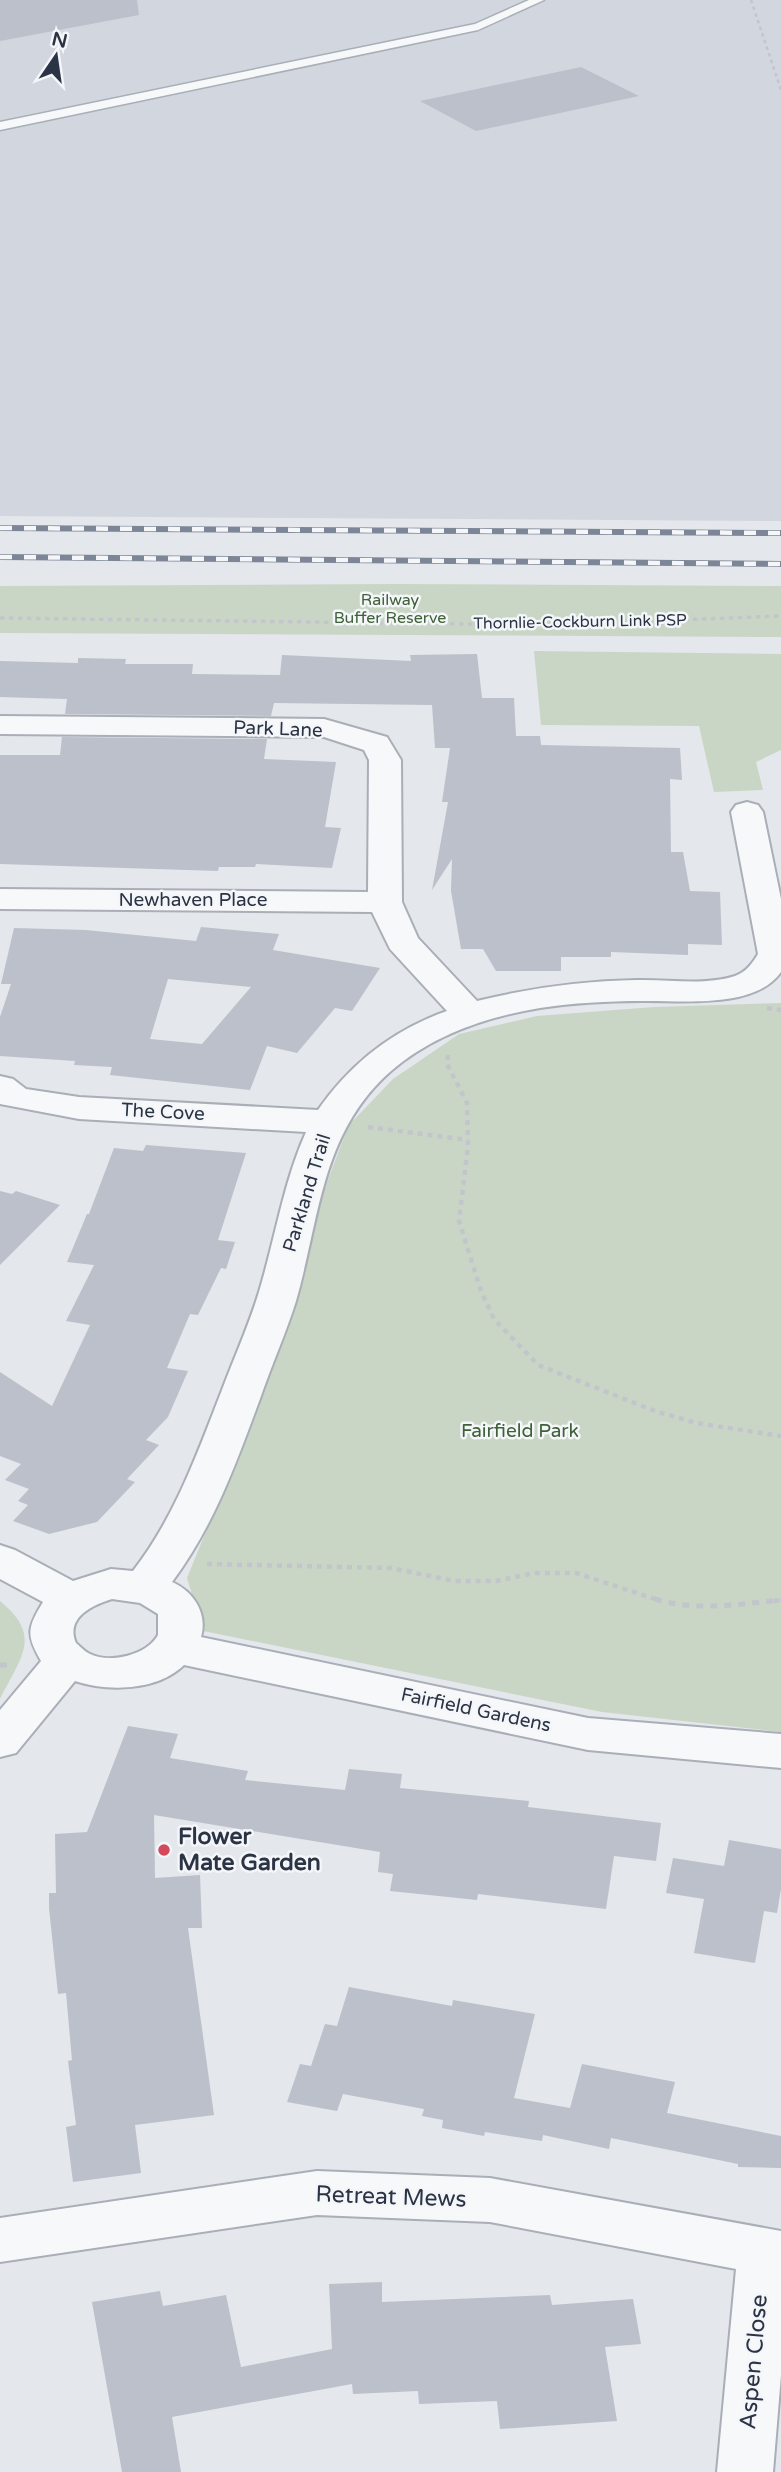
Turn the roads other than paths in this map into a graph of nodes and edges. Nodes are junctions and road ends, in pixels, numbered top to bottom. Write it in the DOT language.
graph roads {
  1 [pos="538,0"];
  2 [pos="0,126"];
  3 [pos="0,725"];
  4 [pos="747,812"];
  5 [pos="0,899"];
  6 [pos="385,902"];
  7 [pos="470,1015"];
  8 [pos="0,1087"];
  9 [pos="330,1122"];
  10 [pos="0,1560"];
  11 [pos="156,1572"];
  12 [pos="70,1598"];
  13 [pos="174,1647"];
  14 [pos="66,1661"];
  15 [pos="0,1741"];
  16 [pos="781,1751"];
  17 [pos="0,2240"];
  18 [pos="773,2253"];
  19 [pos="745,2472"];
  1 -- 2 [label="lane"];
  3 -- 6 [label="street, Park Lane"];
  4 -- 7 [label="street, Parkland Trail"];
  5 -- 6 [label="street, Newhaven Place"];
  6 -- 7 [label="street, Park Lane"];
  7 -- 9 [label="street, Parkland Trail"];
  8 -- 9 [label="street, The Cove"];
  9 -- 11 [label="street, Parkland Trail"];
  10 -- 12 [label="street"];
  11 -- 12 [label="street"];
  11 -- 13 [label="street"];
  12 -- 14 [label="street"];
  13 -- 14 [label="street"];
  13 -- 16 [label="street, Fairfield Gardens"];
  14 -- 15 [label="street"];
  17 -- 18 [label="street, Retreat Mews"];
  18 -- 19 [label="street, Aspen Close"];
}
